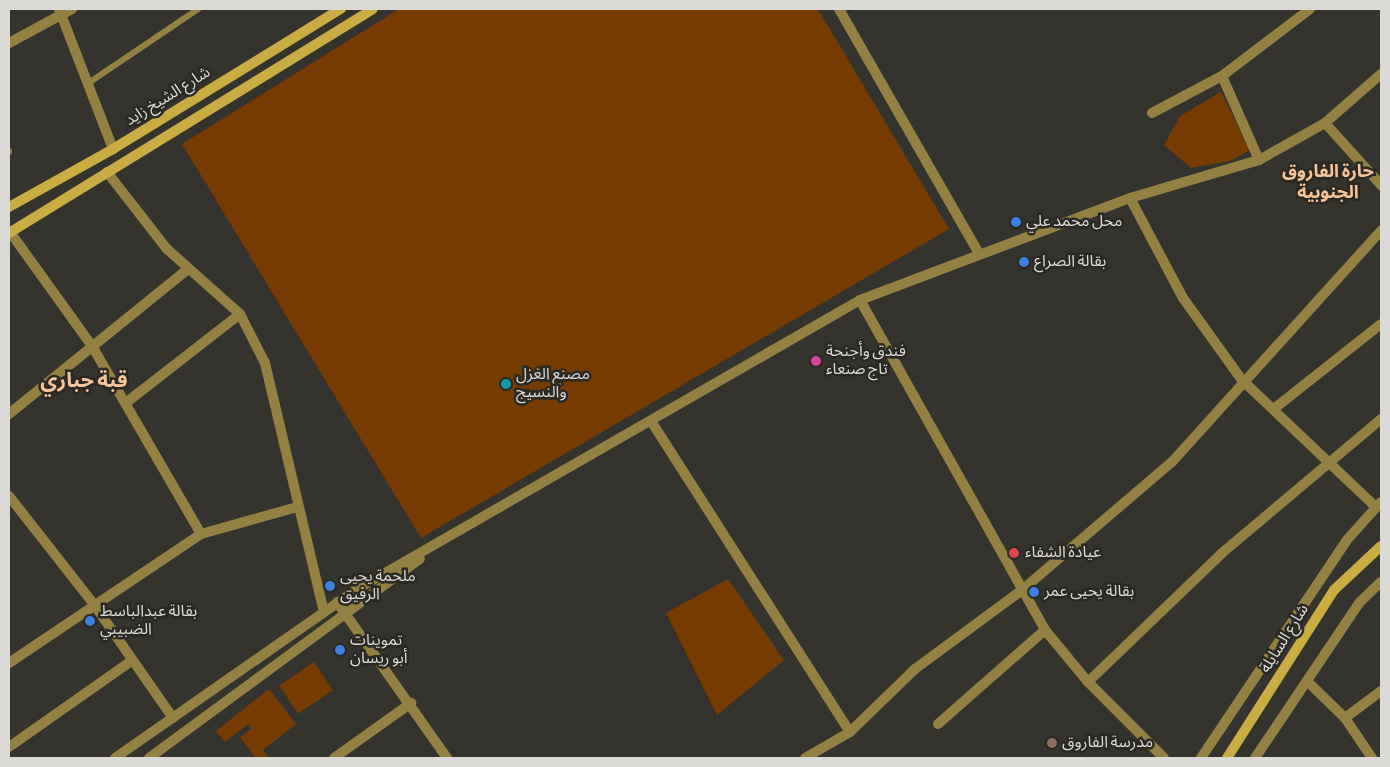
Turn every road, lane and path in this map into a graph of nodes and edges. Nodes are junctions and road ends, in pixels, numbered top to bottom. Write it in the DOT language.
graph roads {
  1 [pos="72,9"];
  2 [pos="198,9"];
  3 [pos="373,9"];
  4 [pos="839,9"];
  5 [pos="1310,9"];
  6 [pos="336,10"];
  7 [pos="60,12"];
  8 [pos="9,43"];
  9 [pos="1381,74"];
  10 [pos="1222,76"];
  11 [pos="87,84"];
  12 [pos="1152,113"];
  13 [pos="1325,123"];
  14 [pos="113,149"];
  15 [pos="1259,160"];
  16 [pos="107,172"];
  17 [pos="1381,185"];
  18 [pos="1130,198"];
  19 [pos="9,207"];
  20 [pos="1381,231"];
  21 [pos="9,233"];
  22 [pos="978,252"];
  23 [pos="188,270"];
  24 [pos="860,300"];
  25 [pos="240,314"];
  26 [pos="1381,324"];
  27 [pos="92,346"];
  28 [pos="1242,380"];
  29 [pos="127,402"];
  30 [pos="1274,408"];
  31 [pos="9,414"];
  32 [pos="1381,419"];
  33 [pos="651,421"];
  34 [pos="1327,461"];
  35 [pos="9,496"];
  36 [pos="1379,504"];
  37 [pos="296,506"];
  38 [pos="201,534"];
  39 [pos="1381,546"];
  40 [pos="429,551"];
  41 [pos="1381,582"];
  42 [pos="1022,590"];
  43 [pos="337,602"];
  44 [pos="93,603"];
  45 [pos="324,612"];
  46 [pos="347,616"];
  47 [pos="1046,630"];
  48 [pos="134,660"];
  49 [pos="9,663"];
  50 [pos="1307,681"];
  51 [pos="1088,682"];
  52 [pos="1381,691"];
  53 [pos="411,703"];
  54 [pos="173,718"];
  55 [pos="1344,718"];
  56 [pos="938,724"];
  57 [pos="850,732"];
  58 [pos="9,747"];
  59 [pos="115,758"];
  60 [pos="148,758"];
  61 [pos="334,758"];
  62 [pos="447,758"];
  63 [pos="805,758"];
  64 [pos="1164,758"];
  65 [pos="1200,758"];
  66 [pos="1227,758"];
  67 [pos="1255,758"];
  68 [pos="1372,758"];
  1 -- 7 [label="street"];
  2 -- 11 [label="lane"];
  3 -- 16 [label="main road"];
  4 -- 22 [label="street"];
  5 -- 10 [label="street"];
  6 -- 14 [label="main road, شارع الشيخ زايد"];
  7 -- 8 [label="street"];
  7 -- 11 [label="street"];
  9 -- 13 [label="street"];
  10 -- 12 [label="street"];
  10 -- 15 [label="street"];
  11 -- 14 [label="street"];
  13 -- 15 [label="street"];
  13 -- 17 [label="street"];
  14 -- 19 [label="main road, شارع الشيخ زايد"];
  15 -- 18 [label="street"];
  16 -- 21 [label="main road"];
  16 -- 23 [label="street"];
  18 -- 22 [label="street"];
  18 -- 28 [label="street"];
  20 -- 28 [label="street"];
  21 -- 27 [label="street"];
  22 -- 24 [label="street"];
  23 -- 25 [label="street"];
  23 -- 27 [label="street"];
  24 -- 33 [label="street"];
  24 -- 42 [label="street"];
  25 -- 29 [label="street"];
  25 -- 37 [label="street"];
  26 -- 30 [label="street"];
  27 -- 29 [label="street"];
  27 -- 31 [label="street"];
  28 -- 30 [label="street"];
  28 -- 42 [label="street"];
  29 -- 38 [label="street"];
  30 -- 34 [label="street"];
  32 -- 34 [label="street"];
  33 -- 40 [label="street"];
  33 -- 57 [label="street"];
  34 -- 36 [label="street"];
  34 -- 51 [label="street"];
  35 -- 44 [label="street"];
  36 -- 65 [label="street"];
  37 -- 38 [label="street"];
  37 -- 45 [label="street"];
  38 -- 44 [label="street"];
  39 -- 66 [label="main road, شارع السايلة"];
  40 -- 43 [label="street"];
  40 -- 46 [label="street"];
  41 -- 50 [label="street"];
  42 -- 47 [label="street"];
  42 -- 57 [label="street"];
  43 -- 45 [label="street"];
  43 -- 46 [label="street"];
  44 -- 48 [label="street"];
  44 -- 49 [label="street"];
  45 -- 54 [label="street"];
  46 -- 53 [label="street"];
  46 -- 60 [label="street"];
  47 -- 51 [label="street"];
  47 -- 56 [label="street"];
  48 -- 54 [label="street"];
  48 -- 58 [label="street"];
  50 -- 55 [label="street"];
  50 -- 67 [label="street"];
  51 -- 64 [label="street"];
  52 -- 55 [label="street"];
  53 -- 61 [label="street"];
  53 -- 62 [label="street"];
  54 -- 59 [label="street"];
  55 -- 68 [label="street"];
  57 -- 63 [label="street"];
}
